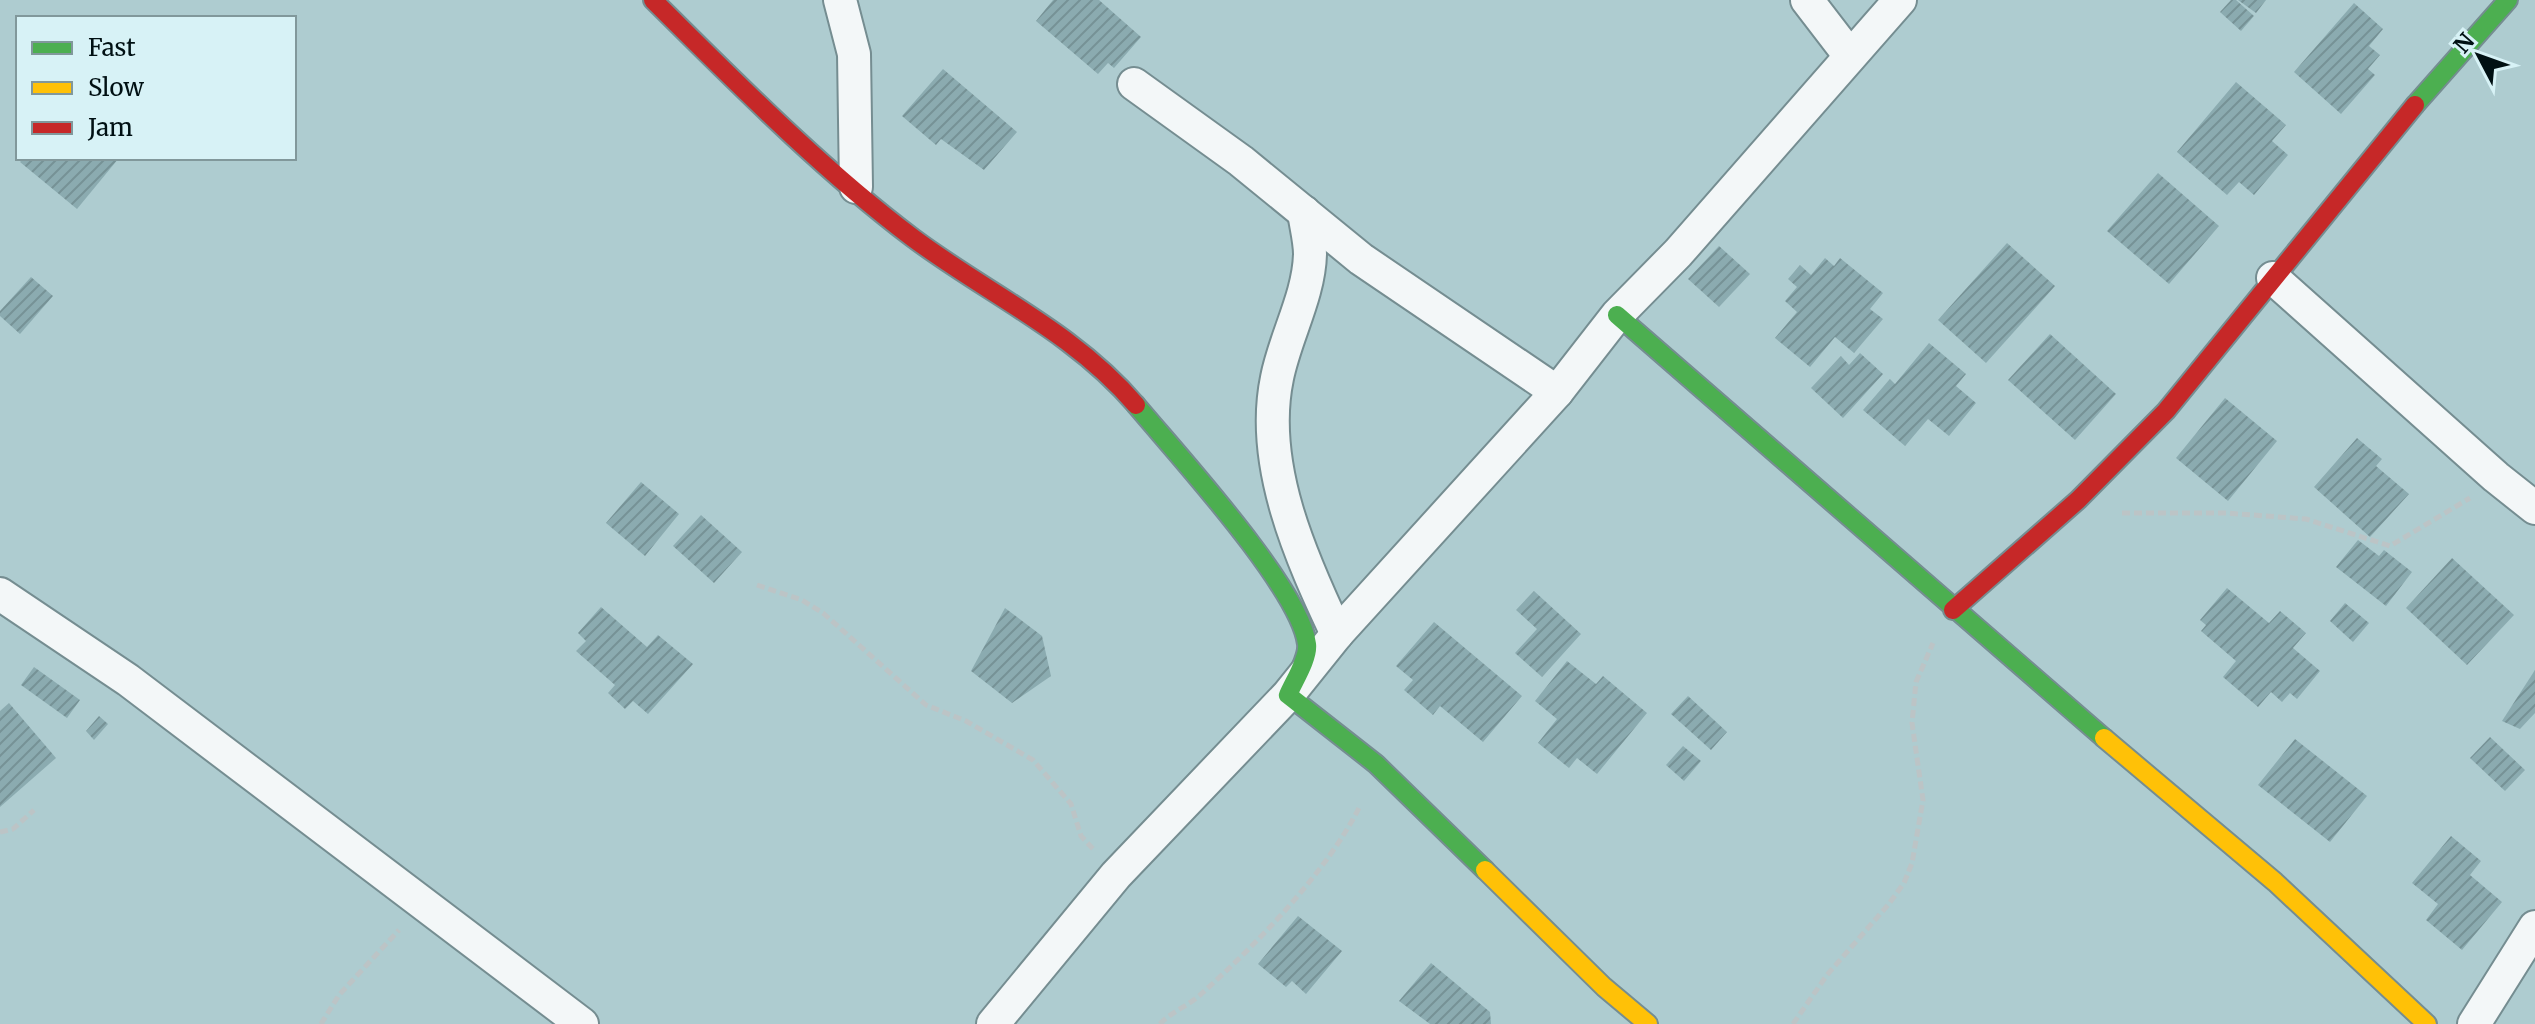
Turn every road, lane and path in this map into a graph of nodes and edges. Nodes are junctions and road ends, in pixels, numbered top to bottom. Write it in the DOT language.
graph roads {
  1 [pos="653,0"];
  2 [pos="840,0"];
  3 [pos="1807,0"];
  4 [pos="1900,0"];
  5 [pos="2508,0"];
  6 [pos="1850,56"];
  7 [pos="1134,84"];
  8 [pos="856,187"];
  9 [pos="1304,212"];
  10 [pos="2273,278"];
  11 [pos="1617,315"];
  12 [pos="1557,392"];
  13 [pos="2496,477"];
  14 [pos="2073,507"];
  15 [pos="2535,508"];
  16 [pos="757,585"];
  17 [pos="0,594"];
  18 [pos="1953,610"];
  19 [pos="1337,634"];
  20 [pos="1288,695"];
  21 [pos="1376,764"];
  22 [pos="34,810"];
  23 [pos="0,832"];
  24 [pos="1116,875"];
  25 [pos="426,903"];
  26 [pos="2535,927"];
  27 [pos="321,1024"];
  28 [pos="582,1024"];
  29 [pos="993,1024"];
  30 [pos="1160,1024"];
  31 [pos="1648,1024"];
  32 [pos="1793,1024"];
  33 [pos="2427,1024"];
  34 [pos="2474,1024"];
  1 -- 8 [label="street"];
  2 -- 8 [label="street"];
  3 -- 6 [label="street"];
  4 -- 6 [label="street"];
  5 -- 10 [label="street"];
  6 -- 11 [label="street"];
  7 -- 9 [label="street"];
  8 -- 20 [label="street"];
  9 -- 12 [label="street"];
  9 -- 19 [label="street"];
  10 -- 13 [label="street"];
  10 -- 14 [label="street"];
  11 -- 12 [label="street"];
  11 -- 18 [label="street"];
  12 -- 19 [label="street"];
  13 -- 14 [label="path"];
  13 -- 15 [label="street"];
  14 -- 18 [label="street"];
  16 -- 24 [label="path"];
  17 -- 25 [label="street"];
  18 -- 32 [label="path"];
  18 -- 33 [label="street"];
  19 -- 20 [label="street"];
  20 -- 21 [label="street"];
  20 -- 24 [label="street"];
  21 -- 30 [label="path"];
  21 -- 31 [label="street"];
  22 -- 23 [label="path"];
  24 -- 29 [label="street"];
  25 -- 27 [label="path"];
  25 -- 28 [label="street"];
  26 -- 34 [label="street"];
}
